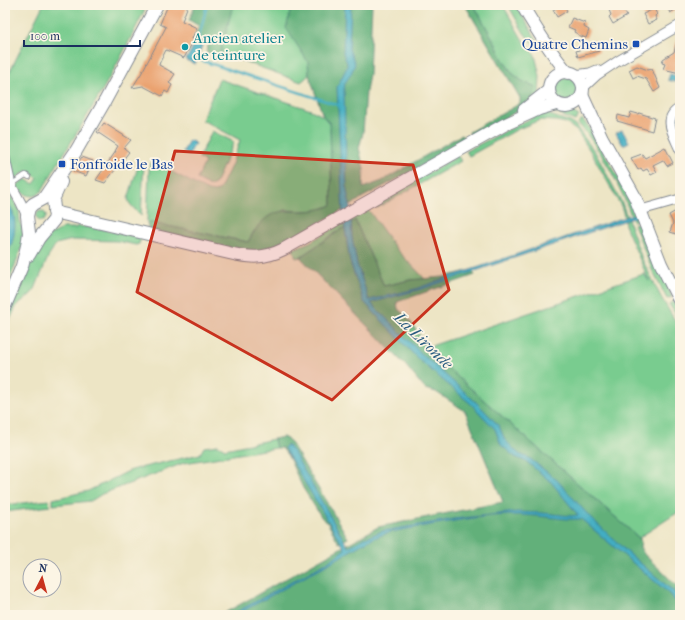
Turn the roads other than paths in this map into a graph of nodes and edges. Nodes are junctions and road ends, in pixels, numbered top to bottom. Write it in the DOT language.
graph roads {
  1 [pos="157,5"];
  2 [pos="522,5"];
  3 [pos="680,25"];
  4 [pos="542,39"];
  5 [pos="615,62"];
  6 [pos="571,74"];
  7 [pos="549,87"];
  8 [pos="582,92"];
  9 [pos="562,105"];
  10 [pos="680,108"];
  11 [pos="504,125"];
  12 [pos="602,138"];
  13 [pos="76,150"];
  14 [pos="680,150"];
  15 [pos="5,158"];
  16 [pos="29,177"];
  17 [pos="11,185"];
  18 [pos="16,195"];
  19 [pos="680,199"];
  20 [pos="37,202"];
  21 [pos="54,210"];
  22 [pos="641,210"];
  23 [pos="27,218"];
  24 [pos="49,227"];
  25 [pos="115,227"];
  26 [pos="22,266"];
  27 [pos="680,302"];
  28 [pos="5,306"];
  1 -- 13 [label="street"];
  2 -- 4 [label="street"];
  3 -- 5 [label="street"];
  4 -- 6 [label="street"];
  4 -- 7 [label="street"];
  5 -- 6 [label="street"];
  5 -- 8 [label="street"];
  6 -- 7 [label="street"];
  6 -- 8 [label="street"];
  7 -- 9 [label="street"];
  7 -- 11 [label="street"];
  8 -- 9 [label="street"];
  8 -- 12 [label="street"];
  9 -- 11 [label="street"];
  9 -- 12 [label="street"];
  10 -- 14 [label="street"];
  11 -- 25 [label="street"];
  12 -- 22 [label="street"];
  13 -- 20 [label="street"];
  13 -- 21 [label="street"];
  15 -- 17 [label="street"];
  16 -- 17 [label="lane"];
  17 -- 18 [label="street"];
  18 -- 20 [label="street"];
  18 -- 23 [label="street"];
  19 -- 22 [label="street"];
  20 -- 21 [label="street"];
  20 -- 23 [label="street"];
  21 -- 24 [label="street"];
  21 -- 25 [label="street"];
  22 -- 27 [label="street"];
  23 -- 24 [label="street"];
  23 -- 26 [label="street"];
  24 -- 25 [label="street"];
  24 -- 26 [label="street"];
  26 -- 28 [label="street"];
}
